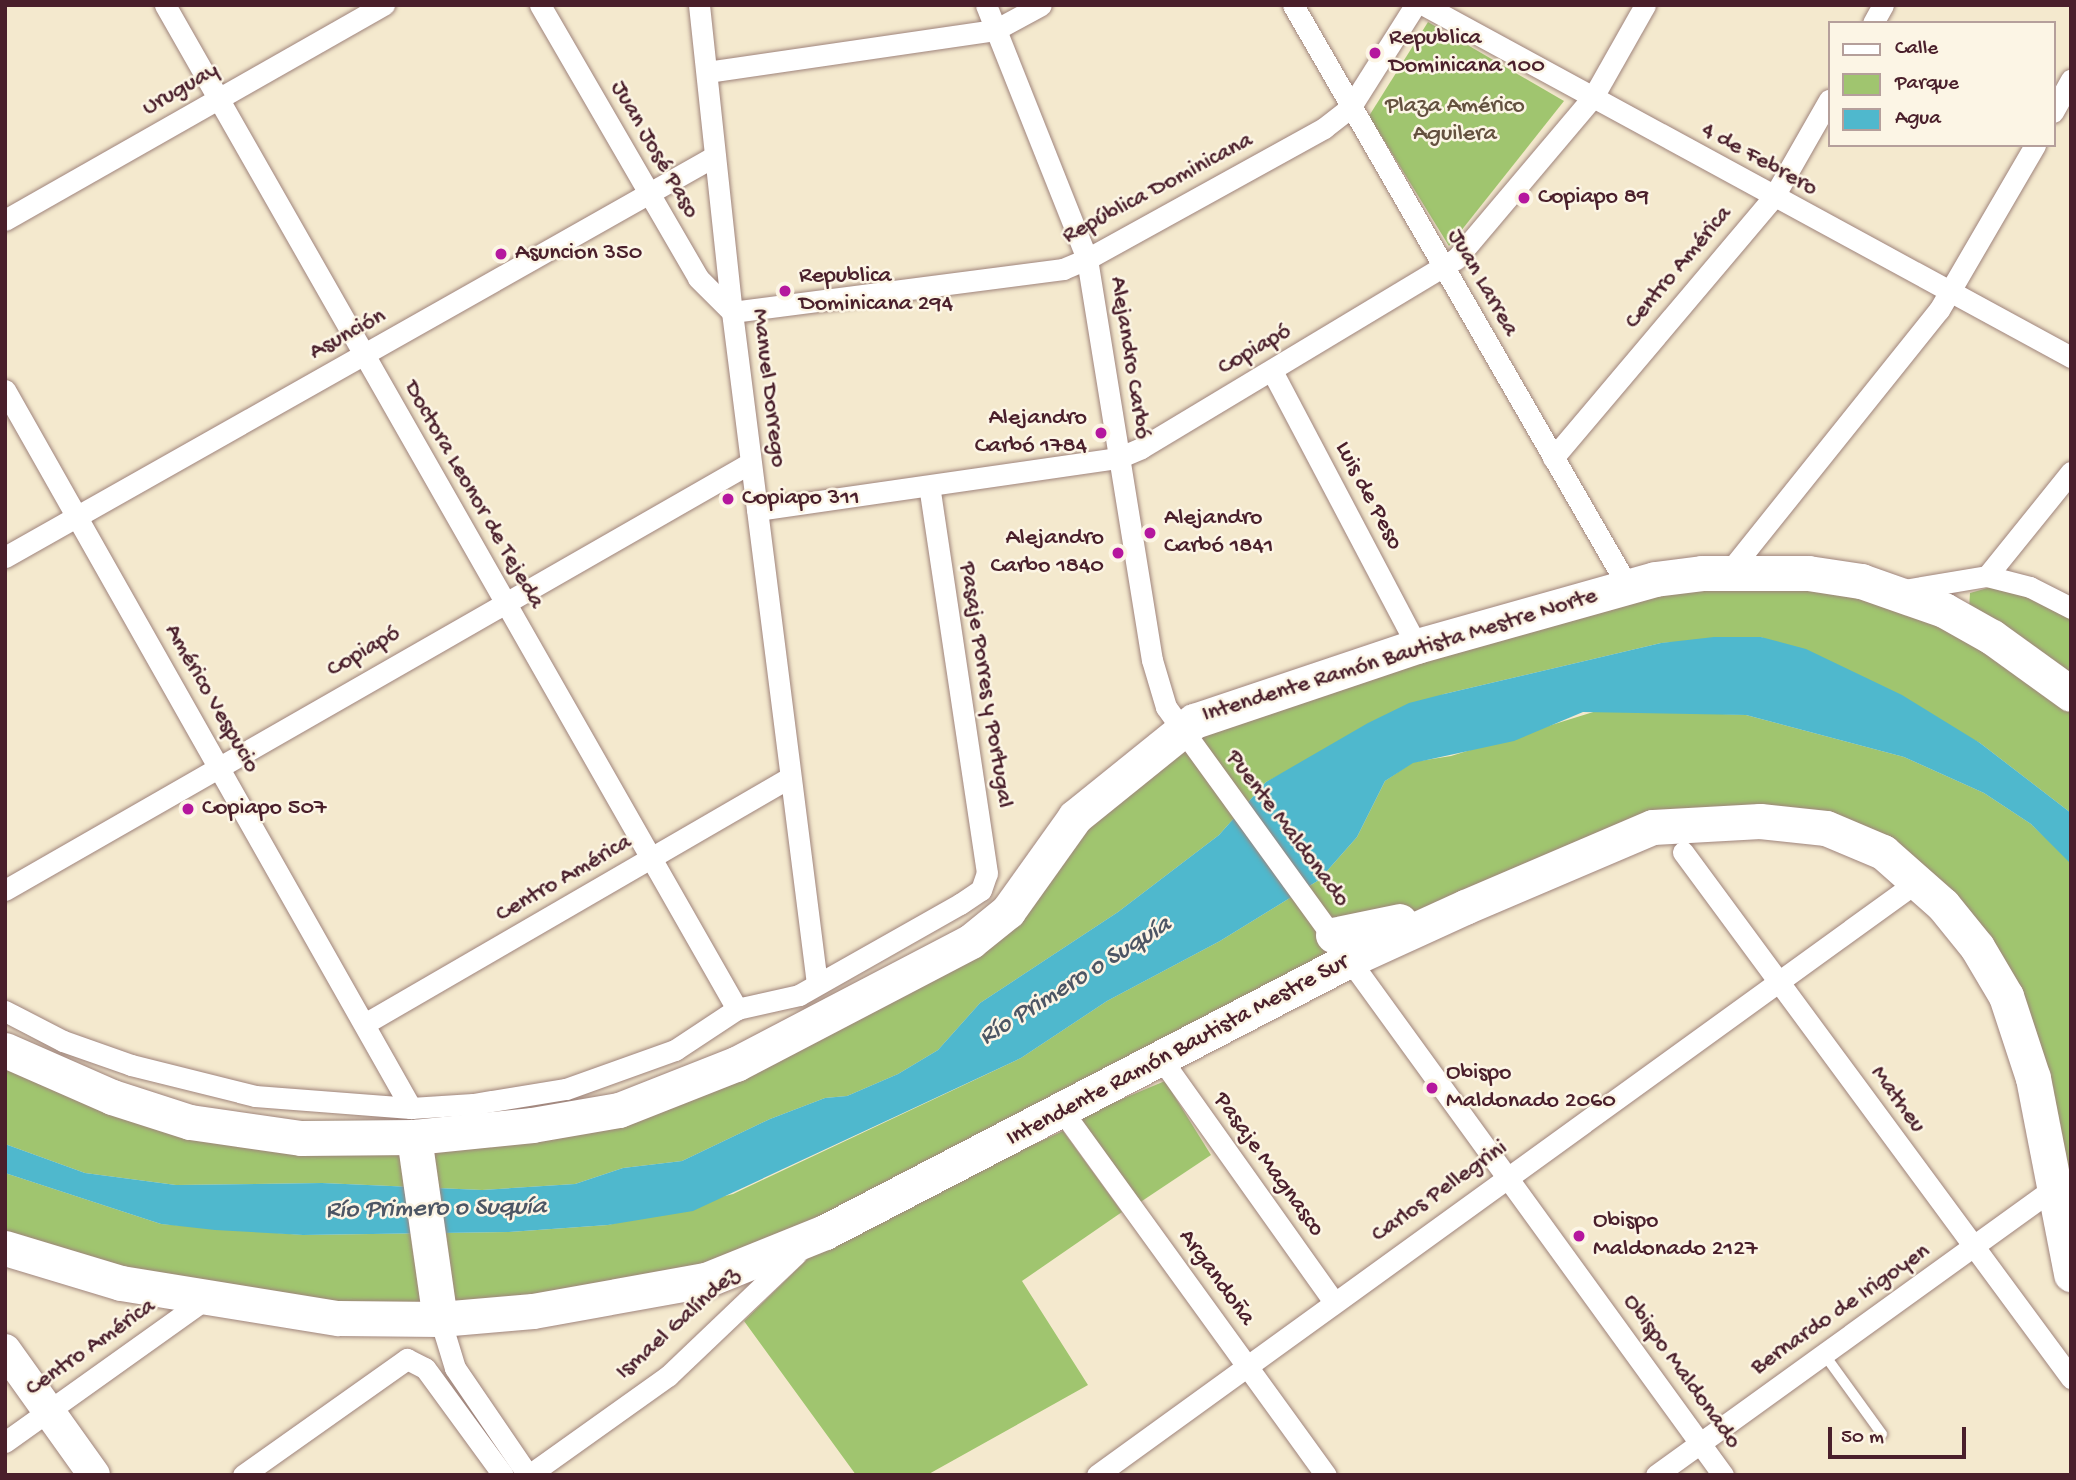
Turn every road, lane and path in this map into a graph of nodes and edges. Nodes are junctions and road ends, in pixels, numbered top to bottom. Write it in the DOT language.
graph roads {
  1 [pos="165,5"];
  2 [pos="384,5"];
  3 [pos="540,5"];
  4 [pos="699,5"];
  5 [pos="986,5"];
  6 [pos="1041,5"];
  7 [pos="1293,5"];
  8 [pos="1415,5"];
  9 [pos="1424,5"];
  10 [pos="1645,5"];
  11 [pos="1883,5"];
  12 [pos="1874,21"];
  13 [pos="995,30"];
  14 [pos="707,72"];
  15 [pos="2071,80"];
  16 [pos="1592,97"];
  17 [pos="218,99"];
  18 [pos="1828,102"];
  19 [pos="1350,108"];
  20 [pos="2055,108"];
  21 [pos="2034,147"];
  22 [pos="715,156"];
  23 [pos="649,195"];
  24 [pos="1773,198"];
  25 [pos="5,220"];
  26 [pos="1087,259"];
  27 [pos="1444,270"];
  28 [pos="1952,293"];
  29 [pos="732,312"];
  30 [pos="364,356"];
  31 [pos="2071,357"];
  32 [pos="1272,371"];
  33 [pos="5,390"];
  34 [pos="1118,458"];
  35 [pos="1553,458"];
  36 [pos="750,463"];
  37 [pos="2071,472"];
  38 [pos="929,487"];
  39 [pos="758,510"];
  40 [pos="77,517"];
  41 [pos="5,557"];
  42 [pos="1728,573"];
  43 [pos="1987,576"];
  44 [pos="1627,585"];
  45 [pos="1896,591"];
  46 [pos="504,602"];
  47 [pos="2071,608"];
  48 [pos="1417,646"];
  49 [pos="2071,694"];
  50 [pos="1190,743"];
  51 [pos="218,765"];
  52 [pos="788,778"];
  53 [pos="1683,852"];
  54 [pos="650,860"];
  55 [pos="1918,881"];
  56 [pos="5,890"];
  57 [pos="1334,937"];
  58 [pos="1778,983"];
  59 [pos="817,984"];
  60 [pos="737,1009"];
  61 [pos="5,1011"];
  62 [pos="366,1023"];
  63 [pos="5,1050"];
  64 [pos="1161,1060"];
  65 [pos="1063,1112"];
  66 [pos="415,1138"];
  67 [pos="1508,1176"];
  68 [pos="2056,1186"];
  69 [pos="825,1232"];
  70 [pos="5,1248"];
  71 [pos="1973,1248"];
  72 [pos="2071,1274"];
  73 [pos="207,1298"];
  74 [pos="1333,1301"];
  75 [pos="439,1309"];
  76 [pos="5,1350"];
  77 [pos="1824,1354"];
  78 [pos="5,1362"];
  79 [pos="1247,1366"];
  80 [pos="2071,1378"];
  81 [pos="48,1411"];
  82 [pos="1882,1434"];
  83 [pos="5,1442"];
  84 [pos="1700,1442"];
  85 [pos="94,1475"];
  86 [pos="243,1475"];
  87 [pos="503,1475"];
  88 [pos="529,1475"];
  89 [pos="1097,1475"];
  90 [pos="1326,1475"];
  91 [pos="1656,1475"];
  92 [pos="1723,1475"];
  1 -- 17 [label="street, Doctora Leonor de Tejeda"];
  2 -- 17 [label="street, Uruguay"];
  3 -- 23 [label="street, Juan José Paso"];
  4 -- 14 [label="street, Manuel Dorrego"];
  5 -- 13 [label="street, Alejandro Carbó"];
  6 -- 13 [label="street"];
  7 -- 19 [label="street, Juan Larrea"];
  8 -- 19 [label="street, República Dominicana"];
  9 -- 16 [label="street, 4 de Febrero"];
  10 -- 16 [label="street, Copiapó"];
  11 -- 12 [label="street"];
  13 -- 14 [label="street"];
  13 -- 26 [label="street, Alejandro Carbó"];
  14 -- 22 [label="street, Manuel Dorrego"];
  15 -- 20 [label="street"];
  16 -- 24 [label="street, 4 de Febrero"];
  16 -- 27 [label="street, Copiapó"];
  17 -- 25 [label="street, Uruguay"];
  17 -- 30 [label="street, Doctora Leonor de Tejeda"];
  18 -- 24 [label="street, Centro América"];
  19 -- 26 [label="street, República Dominicana"];
  19 -- 27 [label="street, Juan Larrea"];
  21 -- 28 [label="street"];
  22 -- 23 [label="street, Asunción"];
  22 -- 29 [label="street, Manuel Dorrego"];
  23 -- 29 [label="street, Juan José Paso"];
  23 -- 30 [label="street, Asunción"];
  24 -- 28 [label="street, 4 de Febrero"];
  24 -- 35 [label="street, Centro América"];
  26 -- 29 [label="street, República Dominicana"];
  26 -- 34 [label="street, Alejandro Carbó"];
  27 -- 32 [label="street, Copiapó"];
  27 -- 35 [label="street, Juan Larrea"];
  28 -- 31 [label="street, 4 de Febrero"];
  28 -- 42 [label="street"];
  29 -- 36 [label="street, Manuel Dorrego"];
  30 -- 40 [label="street, Asunción"];
  30 -- 46 [label="street, Doctora Leonor de Tejeda"];
  32 -- 34 [label="street, Copiapó"];
  32 -- 48 [label="street, Luis de Peso"];
  33 -- 40 [label="street, Américo Vespucio"];
  34 -- 38 [label="street, Copiapó"];
  34 -- 50 [label="street, Alejandro Carbó"];
  35 -- 44 [label="street, Juan Larrea"];
  36 -- 39 [label="street, Manuel Dorrego"];
  36 -- 46 [label="street, Copiapó"];
  37 -- 43 [label="street"];
  38 -- 39 [label="street, Copiapó"];
  38 -- 59 [label="street, Pasaje Porres y Portugal"];
  39 -- 52 [label="street, Manuel Dorrego"];
  40 -- 41 [label="street, Asunción"];
  40 -- 51 [label="street, Américo Vespucio"];
  42 -- 44 [label="main road, Intendente Ramón Bautista Mestre Norte"];
  42 -- 45 [label="main road, Intendente Ramón Bautista Mestre Norte"];
  43 -- 45 [label="street"];
  43 -- 47 [label="street"];
  44 -- 48 [label="main road, Intendente Ramón Bautista Mestre Norte"];
  45 -- 49 [label="main road, Intendente Ramón Bautista Mestre Norte"];
  46 -- 51 [label="street, Copiapó"];
  46 -- 54 [label="street, Doctora Leonor de Tejeda"];
  48 -- 50 [label="main road, Intendente Ramón Bautista Mestre Norte"];
  50 -- 57 [label="street, Puente Maldonado"];
  50 -- 66 [label="main road, Intendente Ramón Bautista Mestre Norte"];
  51 -- 56 [label="street, Copiapó"];
  51 -- 62 [label="street, Américo Vespucio"];
  52 -- 54 [label="street, Centro América"];
  52 -- 59 [label="street, Manuel Dorrego"];
  53 -- 58 [label="street, Matheu"];
  54 -- 60 [label="street, Doctora Leonor de Tejeda"];
  54 -- 62 [label="street, Centro América"];
  55 -- 57 [label="main road, Intendente Ramón Bautista Mestre Sur"];
  55 -- 58 [label="street, Carlos Pellegrini"];
  55 -- 68 [label="main road, Intendente Ramón Bautista Mestre Sur"];
  57 -- 64 [label="main road, Intendente Ramón Bautista Mestre Sur"];
  57 -- 67 [label="street, Obispo Maldonado"];
  58 -- 67 [label="street, Carlos Pellegrini"];
  58 -- 71 [label="street, Matheu"];
  59 -- 60 [label="street"];
  60 -- 66 [label="street"];
  61 -- 66 [label="street"];
  62 -- 66 [label="street, Américo Vespucio"];
  63 -- 66 [label="main road, Intendente Ramón Bautista Mestre Norte"];
  64 -- 65 [label="main road, Intendente Ramón Bautista Mestre Sur"];
  64 -- 74 [label="street, Pasaje Magnasco"];
  65 -- 69 [label="main road, Intendente Ramón Bautista Mestre Sur"];
  65 -- 79 [label="street, Argandoña"];
  66 -- 75 [label="main road"];
  67 -- 74 [label="street, Carlos Pellegrini"];
  67 -- 84 [label="street, Obispo Maldonado"];
  68 -- 71 [label="street, Bernardo de Irigoyen"];
  68 -- 72 [label="main road, Intendente Ramón Bautista Mestre Sur"];
  69 -- 75 [label="main road, Intendente Ramón Bautista Mestre Sur"];
  69 -- 88 [label="street, Ismael Galíndez"];
  70 -- 73 [label="main road, Intendente Ramón Bautista Mestre Sur"];
  71 -- 77 [label="street, Bernardo de Irigoyen"];
  71 -- 80 [label="street, Matheu"];
  73 -- 75 [label="main road, Intendente Ramón Bautista Mestre Sur"];
  73 -- 81 [label="street, Centro América"];
  74 -- 79 [label="street, Carlos Pellegrini"];
  75 -- 88 [label="street"];
  76 -- 81 [label="main road"];
  77 -- 82 [label="lane"];
  77 -- 84 [label="street, Bernardo de Irigoyen"];
  78 -- 81 [label="main road"];
  79 -- 89 [label="street, Carlos Pellegrini"];
  79 -- 90 [label="street, Argandoña"];
  81 -- 83 [label="street, Centro América"];
  81 -- 85 [label="main road"];
  84 -- 91 [label="street, Bernardo de Irigoyen"];
  84 -- 92 [label="street, Obispo Maldonado"];
  86 -- 87 [label="street"];
}
